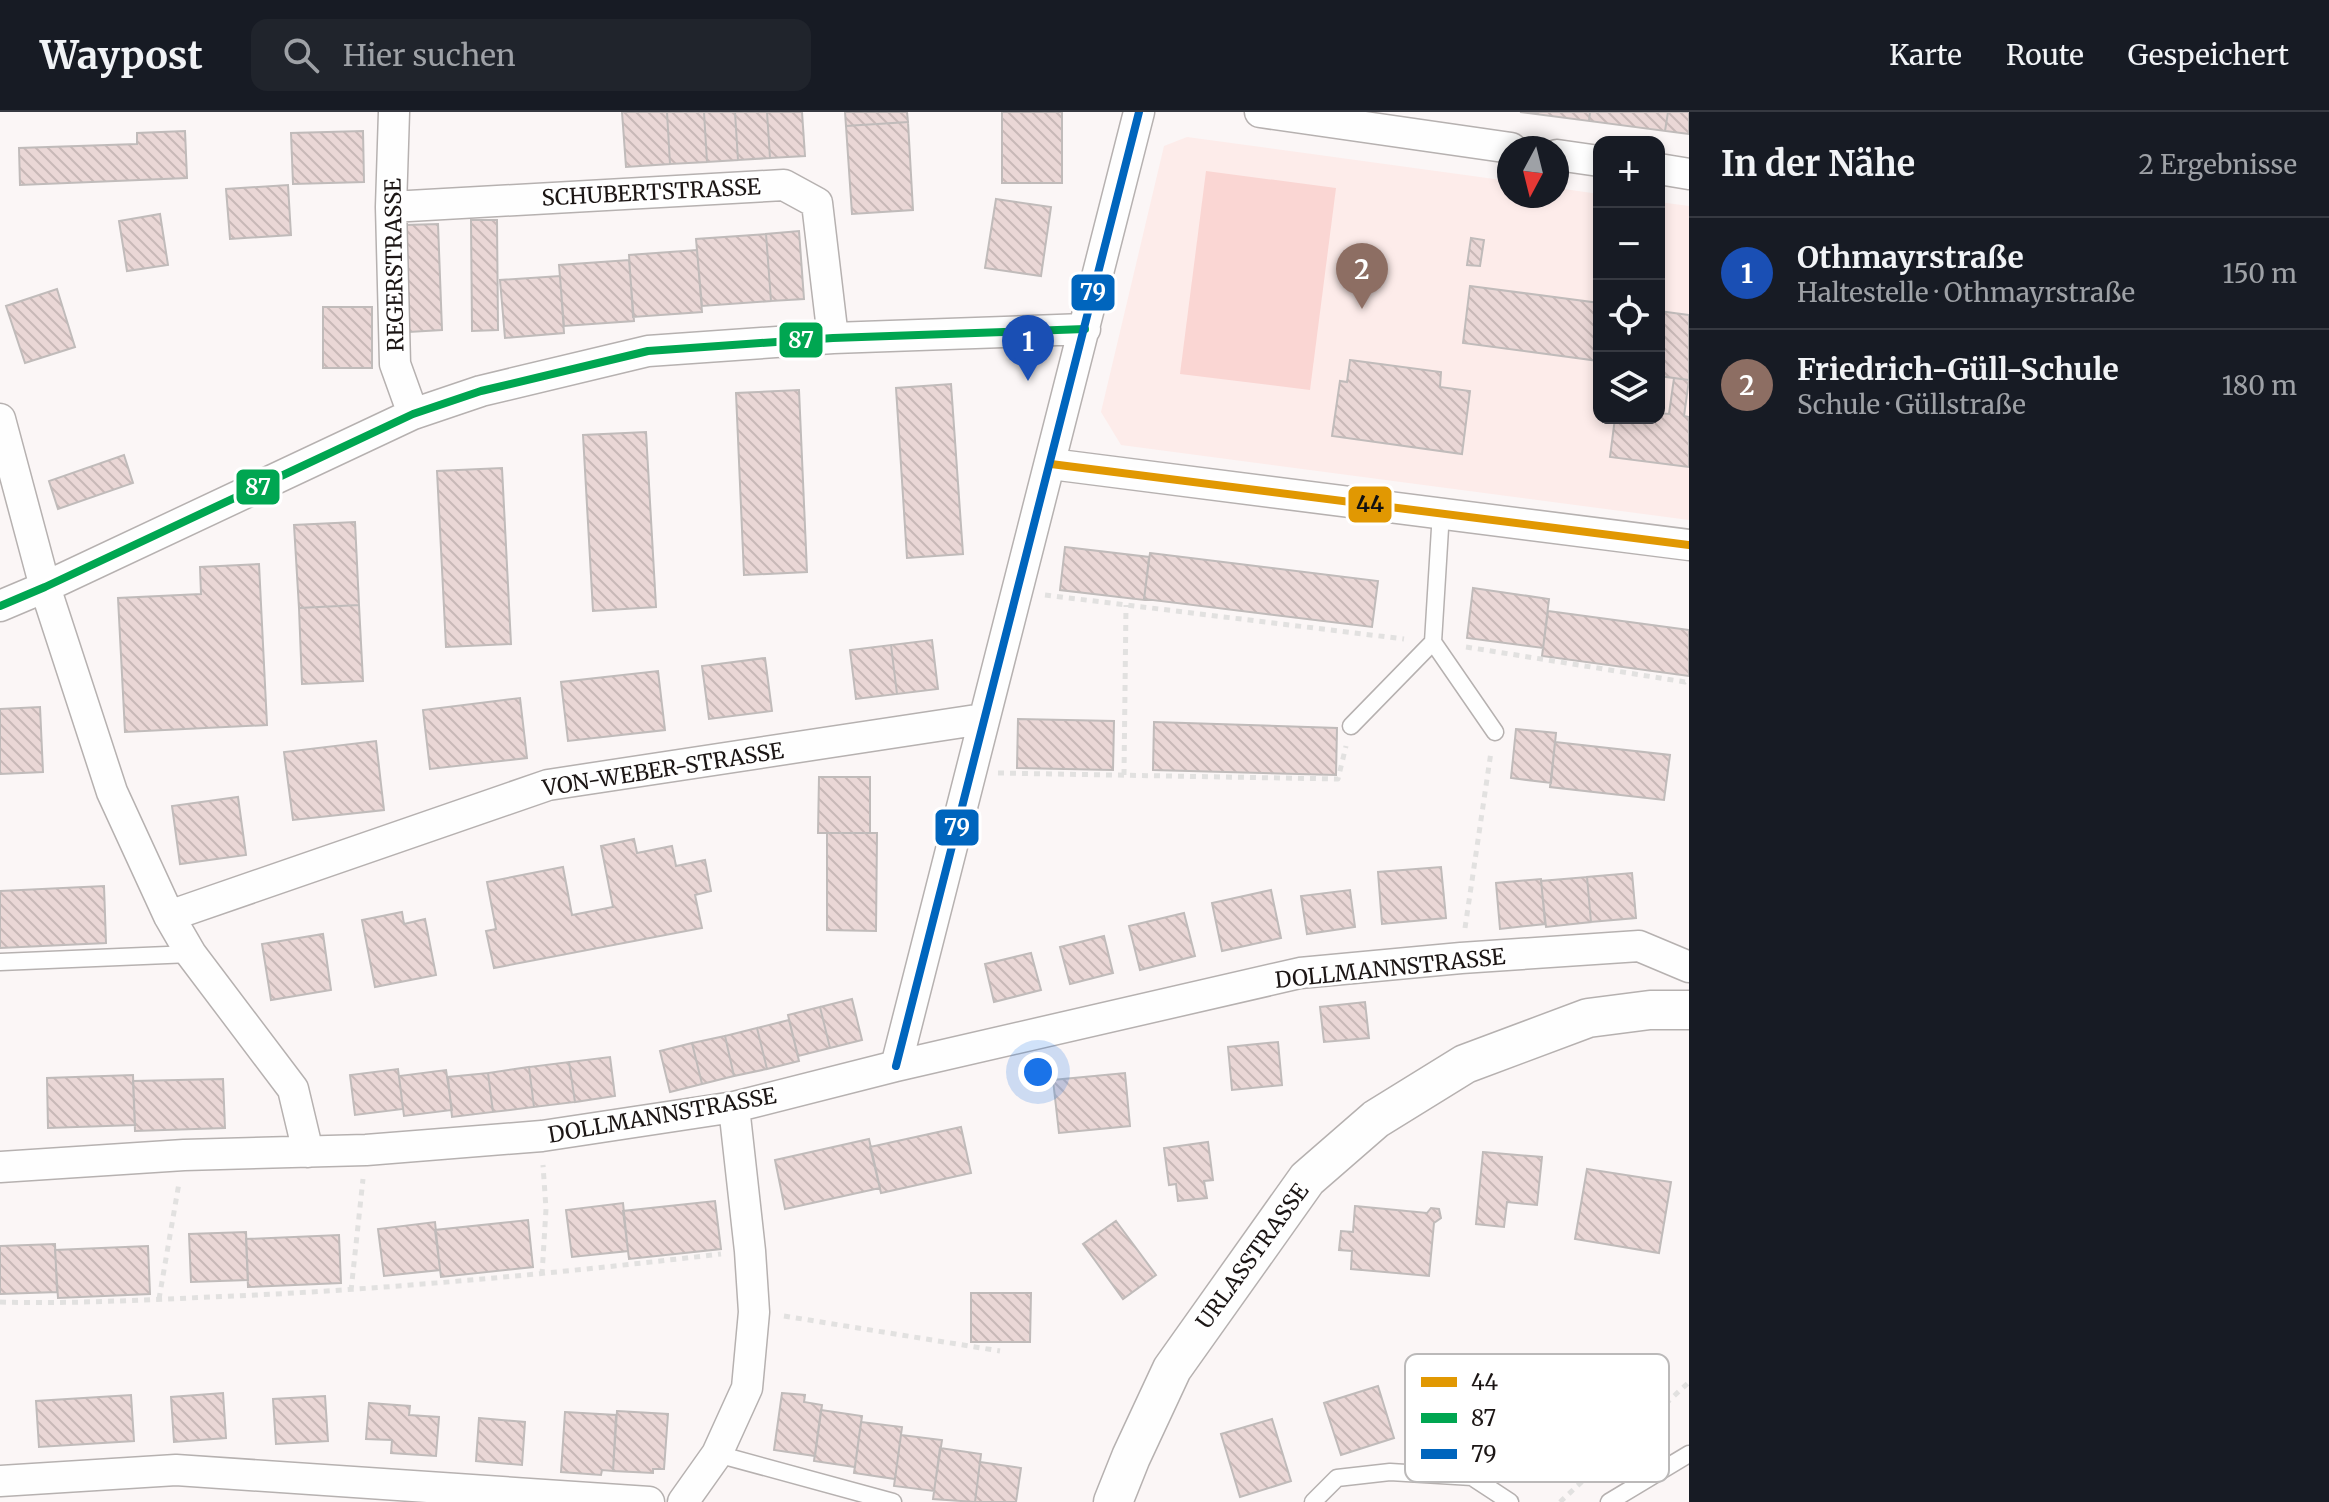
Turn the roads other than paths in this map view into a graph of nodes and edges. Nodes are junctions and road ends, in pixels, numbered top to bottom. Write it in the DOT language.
graph roads {
  1 [pos="394,112"];
  2 [pos="1139,112"];
  3 [pos="1260,112"];
  4 [pos="1497,146"];
  5 [pos="1569,157"];
  6 [pos="1593,160"];
  7 [pos="1665,170"];
  8 [pos="1689,174"];
  9 [pos="391,207"];
  10 [pos="1085,329"];
  11 [pos="833,338"];
  12 [pos="413,414"];
  13 [pos="0,419"];
  14 [pos="1051,464"];
  15 [pos="1441,512"];
  16 [pos="1689,545"];
  17 [pos="45,587"];
  18 [pos="0,606"];
  19 [pos="1433,642"];
  20 [pos="983,719"];
  21 [pos="1351,726"];
  22 [pos="1495,732"];
  23 [pos="169,916"];
  24 [pos="191,954"];
  25 [pos="0,962"];
  26 [pos="1689,967"];
  27 [pos="1689,1010"];
  28 [pos="896,1066"];
  29 [pos="734,1107"];
  30 [pos="308,1152"];
  31 [pos="0,1167"];
  32 [pos="717,1454"];
  33 [pos="1689,1454"];
  34 [pos="1669,1466"];
  35 [pos="1405,1473"];
  36 [pos="0,1481"];
  37 [pos="1480,1482"];
  38 [pos="1642,1482"];
  39 [pos="649,1502"];
  40 [pos="683,1502"];
  41 [pos="893,1502"];
  42 [pos="1113,1502"];
  43 [pos="1313,1502"];
  44 [pos="1510,1502"];
  45 [pos="1609,1502"];
  1 -- 9 [label="street, REGERSTRASSE"];
  2 -- 10 [label="street"];
  3 -- 4 [label="street"];
  5 -- 6 [label="street"];
  7 -- 8 [label="street"];
  9 -- 11 [label="street, SCHUBERTSTRASSE"];
  9 -- 12 [label="street, REGERSTRASSE"];
  10 -- 11 [label="street"];
  10 -- 14 [label="street"];
  11 -- 12 [label="street"];
  12 -- 17 [label="street"];
  13 -- 17 [label="street"];
  14 -- 15 [label="street"];
  14 -- 20 [label="street"];
  15 -- 16 [label="street"];
  15 -- 19 [label="lane"];
  17 -- 18 [label="street"];
  17 -- 23 [label="street"];
  19 -- 21 [label="lane"];
  19 -- 22 [label="lane"];
  20 -- 23 [label="street, VON-WEBER-STRASSE"];
  20 -- 28 [label="street"];
  23 -- 24 [label="street"];
  24 -- 25 [label="lane"];
  24 -- 30 [label="street"];
  26 -- 28 [label="street, DOLLMANNSTRASSE"];
  27 -- 42 [label="street, URLASSTRASSE"];
  28 -- 29 [label="street, DOLLMANNSTRASSE"];
  29 -- 30 [label="street, DOLLMANNSTRASSE"];
  29 -- 32 [label="street"];
  30 -- 31 [label="street, DOLLMANNSTRASSE"];
  32 -- 40 [label="street"];
  32 -- 41 [label="lane"];
  33 -- 34 [label="lane"];
  35 -- 43 [label="lane"];
  36 -- 39 [label="street"];
  37 -- 44 [label="lane"];
  38 -- 45 [label="lane"];
}
